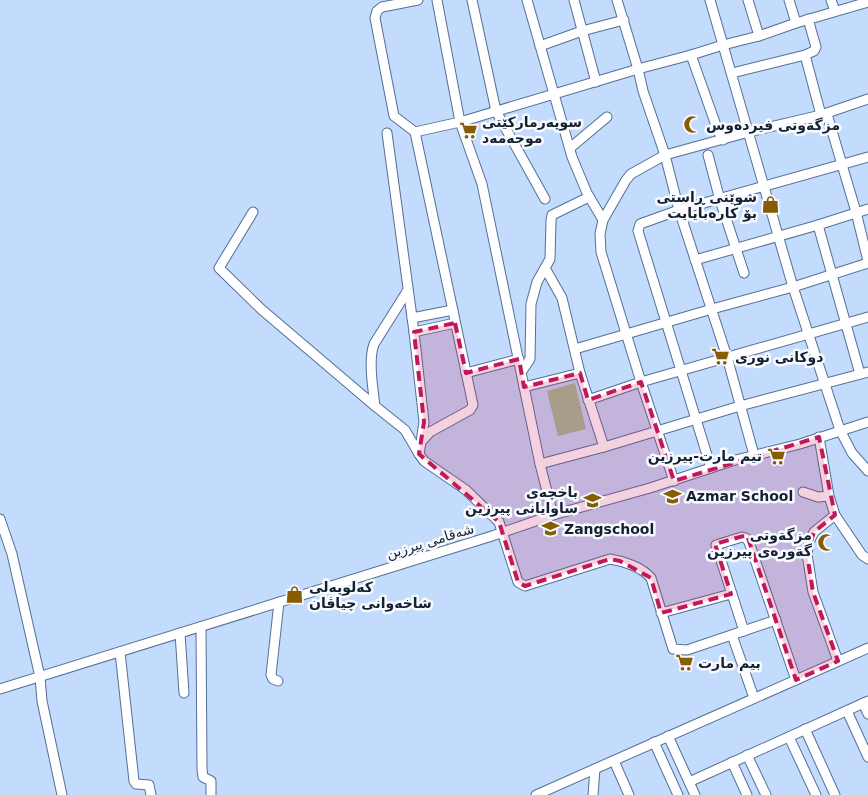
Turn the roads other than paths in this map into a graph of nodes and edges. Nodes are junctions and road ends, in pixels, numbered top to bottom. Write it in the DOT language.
graph roads {
  1 [pos="418,0"];
  2 [pos="436,0"];
  3 [pos="472,0"];
  4 [pos="526,0"];
  5 [pos="574,0"];
  6 [pos="617,0"];
  7 [pos="710,0"];
  8 [pos="748,0"];
  9 [pos="788,0"];
  10 [pos="831,0"];
  11 [pos="868,2"];
  12 [pos="835,11"];
  13 [pos="808,19"];
  14 [pos="624,20"];
  15 [pos="796,23"];
  16 [pos="582,31"];
  17 [pos="759,36"];
  18 [pos="723,45"];
  19 [pos="540,46"];
  20 [pos="692,55"];
  21 [pos="804,55"];
  22 [pos="638,70"];
  23 [pos="732,73"];
  24 [pos="596,82"];
  25 [pos="555,94"];
  26 [pos="868,99"];
  27 [pos="496,111"];
  28 [pos="824,114"];
  29 [pos="607,117"];
  30 [pos="460,122"];
  31 [pos="415,132"];
  32 [pos="749,132"];
  33 [pos="387,134"];
  34 [pos="723,140"];
  35 [pos="570,148"];
  36 [pos="665,155"];
  37 [pos="708,155"];
  38 [pos="868,157"];
  39 [pos="841,166"];
  40 [pos="764,186"];
  41 [pos="589,197"];
  42 [pos="545,199"];
  43 [pos="720,200"];
  44 [pos="868,209"];
  45 [pos="679,210"];
  46 [pos="253,212"];
  47 [pos="856,212"];
  48 [pos="603,220"];
  49 [pos="818,225"];
  50 [pos="778,236"];
  51 [pos="736,249"];
  52 [pos="695,260"];
  53 [pos="868,262"];
  54 [pos="545,268"];
  55 [pos="744,273"];
  56 [pos="832,274"];
  57 [pos="793,288"];
  58 [pos="408,290"];
  59 [pos="712,309"];
  60 [pos="453,310"];
  61 [pos="868,317"];
  62 [pos="412,318"];
  63 [pos="455,323"];
  64 [pos="846,323"];
  65 [pos="666,324"];
  66 [pos="414,332"];
  67 [pos="808,334"];
  68 [pos="627,335"];
  69 [pos="575,349"];
  70 [pos="727,357"];
  71 [pos="519,359"];
  72 [pos="522,371"];
  73 [pos="682,371"];
  74 [pos="580,373"];
  75 [pos="864,373"];
  76 [pos="466,374"];
  77 [pos="641,382"];
  78 [pos="825,382"];
  79 [pos="524,387"];
  80 [pos="588,400"];
  81 [pos="374,406"];
  82 [pos="740,406"];
  83 [pos="696,419"];
  84 [pos="868,422"];
  85 [pos="840,430"];
  86 [pos="657,432"];
  87 [pos="819,437"];
  88 [pos="421,442"];
  89 [pos="604,447"];
  90 [pos="419,454"];
  91 [pos="754,455"];
  92 [pos="540,464"];
  93 [pos="711,468"];
  94 [pos="868,471"];
  95 [pos="674,481"];
  96 [pos="804,492"];
  97 [pos="829,496"];
  98 [pos="553,515"];
  99 [pos="836,515"];
  100 [pos="0,519"];
  101 [pos="504,533"];
  102 [pos="868,559"];
  103 [pos="730,594"];
  104 [pos="279,602"];
  105 [pos="661,613"];
  106 [pos="776,620"];
  107 [pos="201,626"];
  108 [pos="744,631"];
  109 [pos="180,633"];
  110 [pos="732,635"];
  111 [pos="868,648"];
  112 [pos="120,652"];
  113 [pos="838,661"];
  114 [pos="40,677"];
  115 [pos="796,680"];
  116 [pos="278,681"];
  117 [pos="0,689"];
  118 [pos="184,693"];
  119 [pos="754,698"];
  120 [pos="866,702"];
  121 [pos="847,711"];
  122 [pos="868,714"];
  123 [pos="806,729"];
  124 [pos="668,736"];
  125 [pos="789,736"];
  126 [pos="654,742"];
  127 [pos="747,755"];
  128 [pos="868,757"];
  129 [pos="614,761"];
  130 [pos="732,762"];
  131 [pos="595,769"];
  132 [pos="689,782"];
  133 [pos="62,795"];
  134 [pos="151,795"];
  135 [pos="211,795"];
  136 [pos="536,795"];
  137 [pos="593,795"];
  138 [pos="629,795"];
  139 [pos="678,795"];
  140 [pos="695,795"];
  141 [pos="747,795"];
  142 [pos="766,795"];
  143 [pos="816,795"];
  144 [pos="835,795"];
  1 -- 31 [label="street"];
  2 -- 30 [label="street"];
  3 -- 27 [label="street"];
  4 -- 19 [label="street"];
  5 -- 16 [label="street"];
  6 -- 14 [label="street"];
  7 -- 18 [label="street"];
  8 -- 17 [label="street"];
  9 -- 15 [label="street"];
  10 -- 12 [label="street"];
  11 -- 12 [label="street"];
  12 -- 13 [label="street"];
  13 -- 15 [label="street"];
  13 -- 21 [label="street"];
  14 -- 16 [label="street"];
  14 -- 22 [label="street"];
  15 -- 17 [label="street"];
  16 -- 19 [label="street"];
  16 -- 24 [label="street"];
  17 -- 18 [label="street"];
  18 -- 20 [label="street"];
  18 -- 23 [label="street"];
  19 -- 25 [label="street"];
  20 -- 22 [label="street"];
  20 -- 34 [label="street"];
  21 -- 23 [label="street"];
  21 -- 28 [label="street"];
  22 -- 24 [label="street"];
  22 -- 36 [label="street"];
  23 -- 32 [label="street"];
  24 -- 25 [label="street"];
  25 -- 27 [label="street"];
  25 -- 35 [label="street"];
  26 -- 28 [label="street"];
  27 -- 30 [label="street"];
  27 -- 42 [label="street"];
  28 -- 32 [label="street"];
  28 -- 39 [label="street"];
  29 -- 35 [label="street"];
  30 -- 31 [label="street"];
  30 -- 71 [label="street"];
  31 -- 60 [label="street"];
  32 -- 34 [label="street"];
  32 -- 40 [label="street"];
  33 -- 58 [label="street"];
  34 -- 36 [label="street"];
  35 -- 41 [label="street"];
  36 -- 45 [label="street"];
  36 -- 48 [label="street"];
  37 -- 43 [label="street"];
  38 -- 39 [label="street"];
  39 -- 40 [label="street"];
  39 -- 47 [label="street"];
  40 -- 43 [label="street"];
  40 -- 50 [label="street"];
  41 -- 48 [label="street"];
  41 -- 54 [label="street"];
  43 -- 45 [label="street"];
  43 -- 51 [label="street"];
  44 -- 47 [label="street"];
  45 -- 52 [label="street"];
  45 -- 65 [label="street"];
  46 -- 81 [label="street"];
  47 -- 49 [label="street"];
  47 -- 53 [label="street"];
  48 -- 68 [label="street"];
  49 -- 50 [label="street"];
  49 -- 56 [label="street"];
  50 -- 51 [label="street"];
  50 -- 57 [label="street"];
  51 -- 52 [label="street"];
  51 -- 55 [label="street"];
  52 -- 59 [label="street"];
  53 -- 56 [label="street"];
  54 -- 69 [label="street"];
  54 -- 72 [label="street"];
  56 -- 57 [label="street"];
  56 -- 64 [label="street"];
  57 -- 59 [label="street"];
  57 -- 67 [label="street"];
  58 -- 62 [label="street"];
  58 -- 81 [label="street"];
  59 -- 65 [label="street"];
  59 -- 70 [label="street"];
  60 -- 62 [label="street"];
  60 -- 63 [label="street"];
  61 -- 64 [label="street"];
  62 -- 66 [label="street"];
  63 -- 66 [label="street"];
  63 -- 76 [label="street"];
  64 -- 67 [label="street"];
  64 -- 75 [label="street"];
  65 -- 68 [label="street"];
  65 -- 73 [label="street"];
  66 -- 88 [label="street"];
  67 -- 70 [label="street"];
  67 -- 78 [label="street"];
  68 -- 69 [label="street"];
  68 -- 77 [label="street"];
  69 -- 74 [label="street"];
  70 -- 73 [label="street"];
  70 -- 82 [label="street"];
  71 -- 72 [label="street"];
  71 -- 76 [label="street"];
  72 -- 79 [label="street"];
  73 -- 77 [label="street"];
  73 -- 83 [label="street"];
  74 -- 79 [label="street"];
  74 -- 80 [label="street"];
  75 -- 78 [label="street"];
  76 -- 88 [label="street"];
  77 -- 80 [label="street"];
  77 -- 86 [label="street"];
  78 -- 82 [label="street"];
  78 -- 85 [label="street"];
  79 -- 92 [label="street"];
  80 -- 89 [label="street"];
  81 -- 90 [label="street"];
  82 -- 83 [label="street"];
  82 -- 91 [label="street"];
  83 -- 86 [label="street"];
  83 -- 93 [label="street"];
  84 -- 85 [label="street, شەقامی پیرزین"];
  85 -- 87 [label="street, شەقامی پیرزین"];
  85 -- 94 [label="street"];
  86 -- 89 [label="street"];
  86 -- 95 [label="street"];
  87 -- 91 [label="street, شەقامی پیرزین"];
  87 -- 97 [label="street"];
  88 -- 90 [label="street"];
  89 -- 92 [label="street"];
  90 -- 101 [label="street"];
  91 -- 93 [label="street, شەقامی پیرزین"];
  92 -- 98 [label="street"];
  93 -- 95 [label="street, شەقامی پیرزین"];
  95 -- 98 [label="street, شەقامی پیرزین"];
  96 -- 97 [label="street"];
  97 -- 99 [label="street"];
  98 -- 101 [label="street, شەقامی پیرزین"];
  99 -- 102 [label="street"];
  99 -- 113 [label="street"];
  100 -- 114 [label="street"];
  101 -- 104 [label="street, شەقامی پیرزین"];
  101 -- 105 [label="street"];
  103 -- 105 [label="street"];
  103 -- 106 [label="street"];
  103 -- 108 [label="street"];
  104 -- 107 [label="street, شەقامی پیرزین"];
  104 -- 116 [label="street"];
  105 -- 110 [label="street"];
  106 -- 108 [label="street"];
  106 -- 115 [label="street"];
  107 -- 109 [label="street, شەقامی پیرزین"];
  107 -- 135 [label="street"];
  108 -- 110 [label="street"];
  109 -- 112 [label="street, شەقامی پیرزین"];
  109 -- 118 [label="street"];
  110 -- 119 [label="street"];
  111 -- 113 [label="street"];
  112 -- 114 [label="street, شەقامی پیرزین"];
  112 -- 134 [label="street"];
  113 -- 115 [label="street"];
  114 -- 117 [label="street, شەقامی پیرزین"];
  114 -- 133 [label="street"];
  115 -- 119 [label="street"];
  119 -- 124 [label="street"];
  120 -- 121 [label="street"];
  120 -- 122 [label="street"];
  121 -- 123 [label="street"];
  121 -- 128 [label="street"];
  123 -- 125 [label="street"];
  123 -- 144 [label="street"];
  124 -- 126 [label="street"];
  124 -- 132 [label="street"];
  125 -- 127 [label="street"];
  125 -- 143 [label="street"];
  126 -- 129 [label="street"];
  126 -- 139 [label="street"];
  127 -- 130 [label="street"];
  127 -- 142 [label="street"];
  129 -- 131 [label="street"];
  129 -- 138 [label="street"];
  130 -- 132 [label="street"];
  130 -- 141 [label="street"];
  131 -- 136 [label="street"];
  131 -- 137 [label="street"];
  132 -- 140 [label="street"];
}
